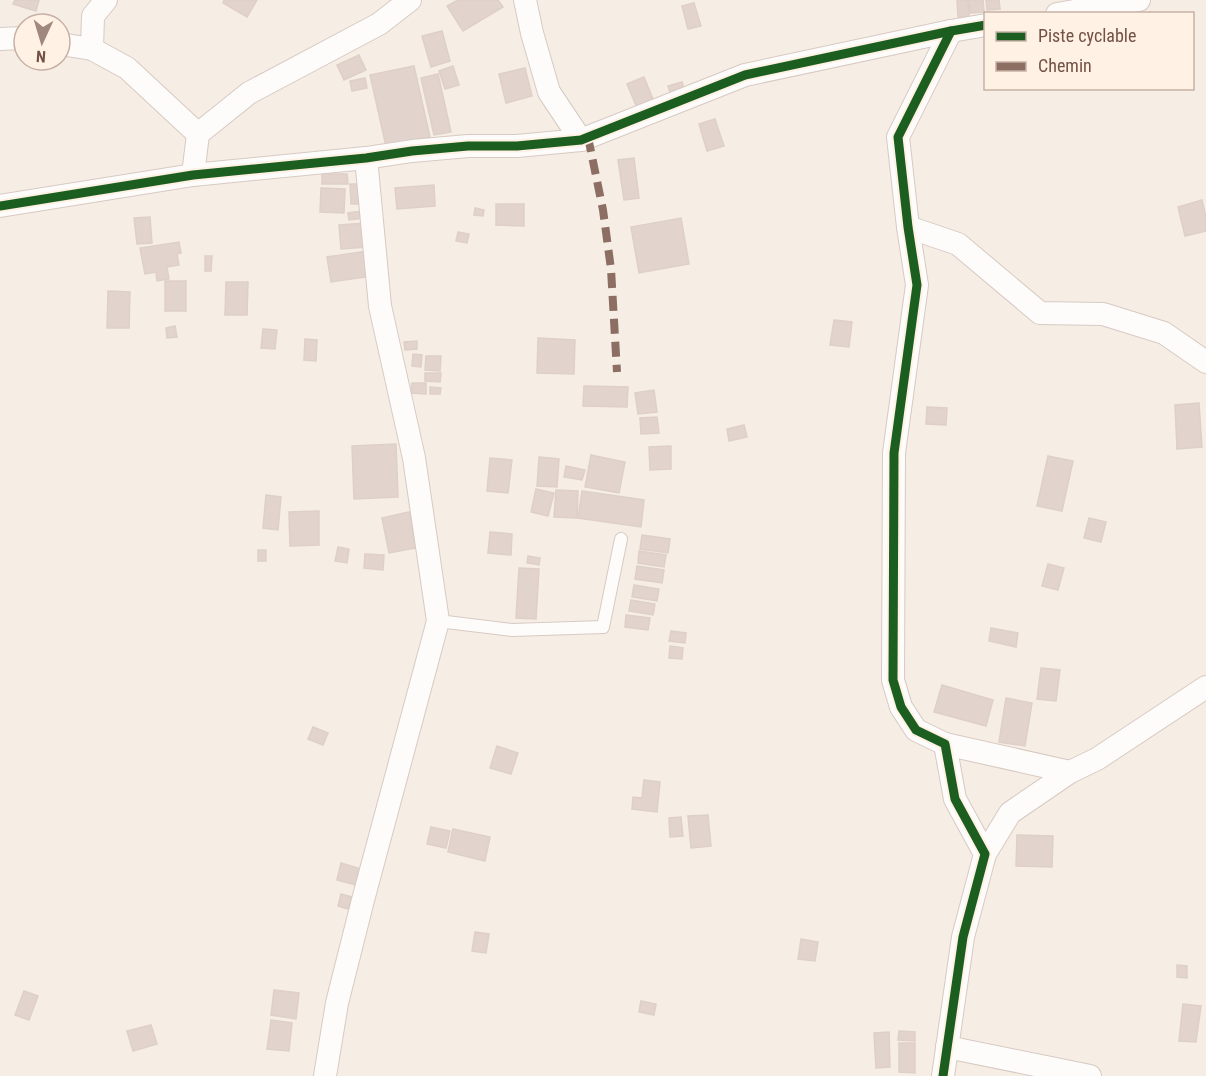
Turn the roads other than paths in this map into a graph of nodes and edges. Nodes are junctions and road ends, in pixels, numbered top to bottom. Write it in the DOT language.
graph roads {
  1 [pos="106,0"];
  2 [pos="410,0"];
  3 [pos="525,0"];
  4 [pos="1139,0"];
  5 [pos="1069,12"];
  6 [pos="984,25"];
  7 [pos="951,31"];
  8 [pos="72,46"];
  9 [pos="92,49"];
  10 [pos="198,134"];
  11 [pos="581,140"];
  12 [pos="366,158"];
  13 [pos="193,175"];
  14 [pos="0,206"];
  15 [pos="908,227"];
  16 [pos="1206,362"];
  17 [pos="621,539"];
  18 [pos="438,621"];
  19 [pos="1206,687"];
  20 [pos="945,744"];
  21 [pos="1070,772"];
  22 [pos="985,854"];
  23 [pos="947,1047"];
  24 [pos="325,1076"];
  25 [pos="943,1076"];
  26 [pos="1090,1076"];
  1 -- 9 [label="street"];
  2 -- 10 [label="street"];
  3 -- 11 [label="street"];
  4 -- 5 [label="street"];
  6 -- 7 [label="street"];
  7 -- 11 [label="street"];
  7 -- 15 [label="street"];
  8 -- 9 [label="street"];
  9 -- 10 [label="street"];
  10 -- 13 [label="street"];
  11 -- 12 [label="street"];
  12 -- 13 [label="street"];
  12 -- 18 [label="street"];
  13 -- 14 [label="street"];
  15 -- 16 [label="street"];
  15 -- 20 [label="street"];
  17 -- 18 [label="lane"];
  18 -- 24 [label="street"];
  19 -- 21 [label="street"];
  20 -- 21 [label="street"];
  20 -- 22 [label="street"];
  21 -- 22 [label="street"];
  22 -- 23 [label="street"];
  23 -- 25 [label="street"];
  23 -- 26 [label="street"];
}
